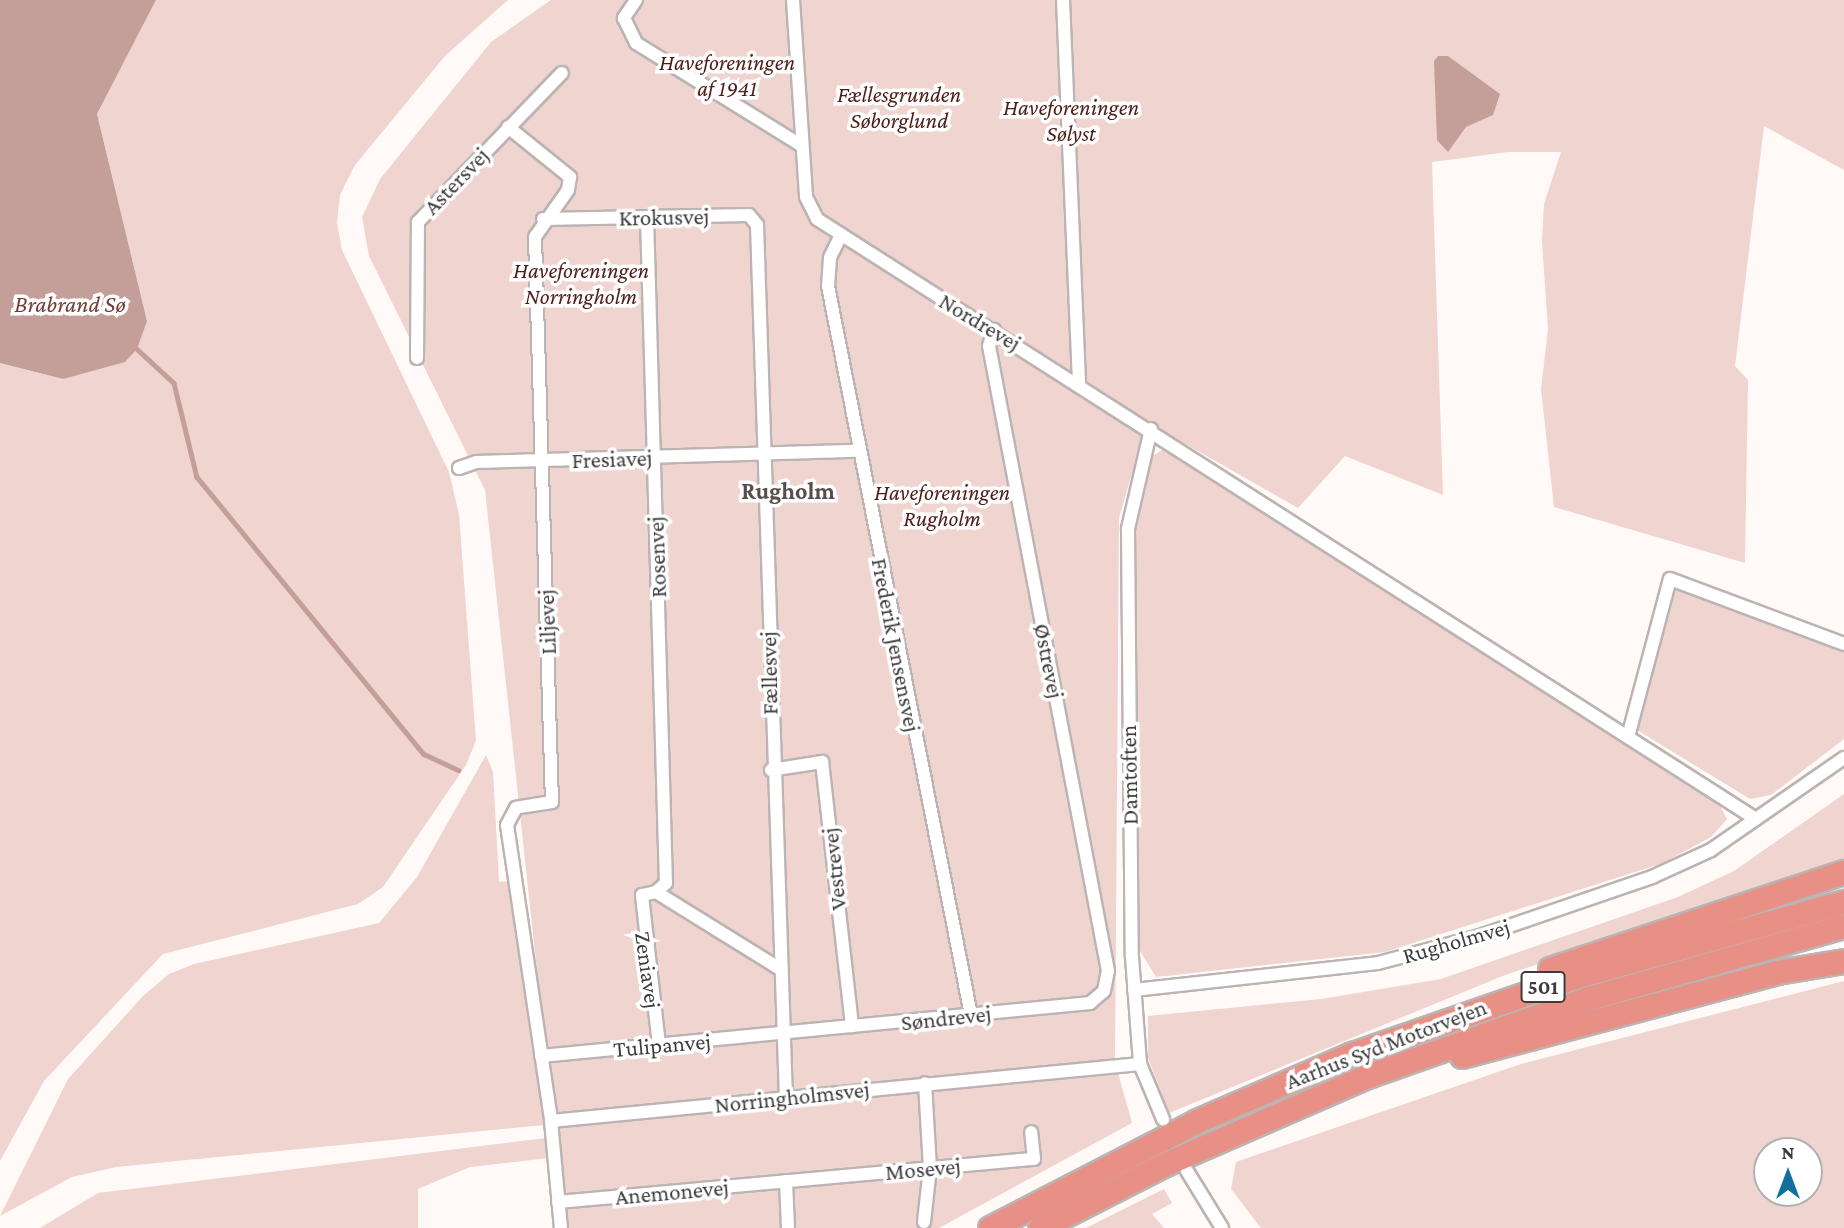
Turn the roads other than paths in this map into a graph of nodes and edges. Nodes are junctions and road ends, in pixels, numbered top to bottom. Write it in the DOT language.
graph roads {
  1 [pos="636,0"];
  2 [pos="793,0"];
  3 [pos="1063,0"];
  4 [pos="562,73"];
  5 [pos="508,127"];
  6 [pos="802,146"];
  7 [pos="647,216"];
  8 [pos="543,219"];
  9 [pos="841,235"];
  10 [pos="759,250"];
  11 [pos="994,330"];
  12 [pos="417,358"];
  13 [pos="1079,383"];
  14 [pos="1151,429"];
  15 [pos="857,452"];
  16 [pos="765,455"];
  17 [pos="654,458"];
  18 [pos="543,461"];
  19 [pos="459,468"];
  20 [pos="1844,644"];
  21 [pos="1629,733"];
  22 [pos="1844,758"];
  23 [pos="771,770"];
  24 [pos="1756,819"];
  25 [pos="1844,873"];
  26 [pos="656,892"];
  27 [pos="1844,902"];
  28 [pos="1844,926"];
  29 [pos="1844,961"];
  30 [pos="780,970"];
  31 [pos="1134,990"];
  32 [pos="1104,991"];
  33 [pos="971,1015"];
  34 [pos="852,1026"];
  35 [pos="783,1034"];
  36 [pos="659,1045"];
  37 [pos="541,1056"];
  38 [pos="1140,1064"];
  39 [pos="925,1083"];
  40 [pos="1251,1096"];
  41 [pos="786,1097"];
  42 [pos="1163,1119"];
  43 [pos="1263,1119"];
  44 [pos="551,1121"];
  45 [pos="1031,1132"];
  46 [pos="930,1168"];
  47 [pos="1187,1171"];
  48 [pos="786,1181"];
  49 [pos="558,1202"];
  50 [pos="923,1222"];
  51 [pos="561,1228"];
  52 [pos="788,1228"];
  53 [pos="990,1228"];
  54 [pos="1040,1228"];
  55 [pos="1222,1228"];
  1 -- 6 [label="street"];
  2 -- 6 [label="street"];
  3 -- 13 [label="street"];
  4 -- 5 [label="street, Astersvej"];
  5 -- 8 [label="street, Liljevej"];
  5 -- 12 [label="street, Astersvej"];
  6 -- 9 [label="street, Nordrevej"];
  7 -- 8 [label="street, Krokusvej"];
  7 -- 10 [label="street, Krokusvej"];
  7 -- 17 [label="street, Rosenvej"];
  8 -- 18 [label="street, Liljevej"];
  9 -- 11 [label="street, Nordrevej"];
  9 -- 15 [label="street, Frederik Jensensvej"];
  10 -- 16 [label="street, Fællesvej"];
  11 -- 13 [label="street, Nordrevej"];
  11 -- 32 [label="street, Østrevej"];
  13 -- 14 [label="street, Nordrevej"];
  14 -- 21 [label="street"];
  14 -- 31 [label="street, Damtoften"];
  15 -- 16 [label="street, Fresiavej"];
  15 -- 33 [label="street, Frederik Jensensvej"];
  16 -- 17 [label="street, Fresiavej"];
  16 -- 23 [label="street, Fællesvej"];
  17 -- 18 [label="street, Fresiavej"];
  17 -- 26 [label="street, Rosenvej"];
  18 -- 19 [label="street, Fresiavej"];
  18 -- 37 [label="street, Liljevej"];
  20 -- 21 [label="street"];
  21 -- 24 [label="street"];
  22 -- 24 [label="street, Rugholmvej"];
  23 -- 30 [label="street, Fællesvej"];
  23 -- 34 [label="street, Vestrevej"];
  24 -- 31 [label="street, Rugholmvej"];
  25 -- 40 [label="highway"];
  26 -- 30 [label="street"];
  26 -- 36 [label="street, Zeniavej"];
  27 -- 40 [label="highway, Aarhus Syd Motorvejen / 501"];
  28 -- 43 [label="highway, Aarhus Syd Motorvejen / 501"];
  29 -- 43 [label="highway"];
  30 -- 35 [label="street, Fællesvej"];
  31 -- 38 [label="street, Damtoften"];
  32 -- 33 [label="street, Søndrevej"];
  33 -- 34 [label="street, Søndrevej"];
  34 -- 35 [label="street, Søndrevej"];
  35 -- 36 [label="street, Tulipanvej"];
  35 -- 41 [label="street, Fællesvej"];
  36 -- 37 [label="street, Tulipanvej"];
  37 -- 44 [label="street, Liljevej"];
  38 -- 39 [label="street, Norringholmsvej"];
  38 -- 42 [label="street, Damtoften"];
  39 -- 41 [label="street, Norringholmsvej"];
  39 -- 46 [label="street"];
  40 -- 53 [label="highway, Aarhus Syd Motorvejen / 501"];
  41 -- 44 [label="street, Norringholmsvej"];
  43 -- 54 [label="highway, Aarhus Syd Motorvejen / 501"];
  44 -- 49 [label="street"];
  45 -- 46 [label="street, Mosevej"];
  46 -- 48 [label="street, Mosevej"];
  46 -- 50 [label="street"];
  47 -- 55 [label="street"];
  48 -- 49 [label="street, Anemonevej"];
  48 -- 52 [label="street"];
  49 -- 51 [label="street"];
}
